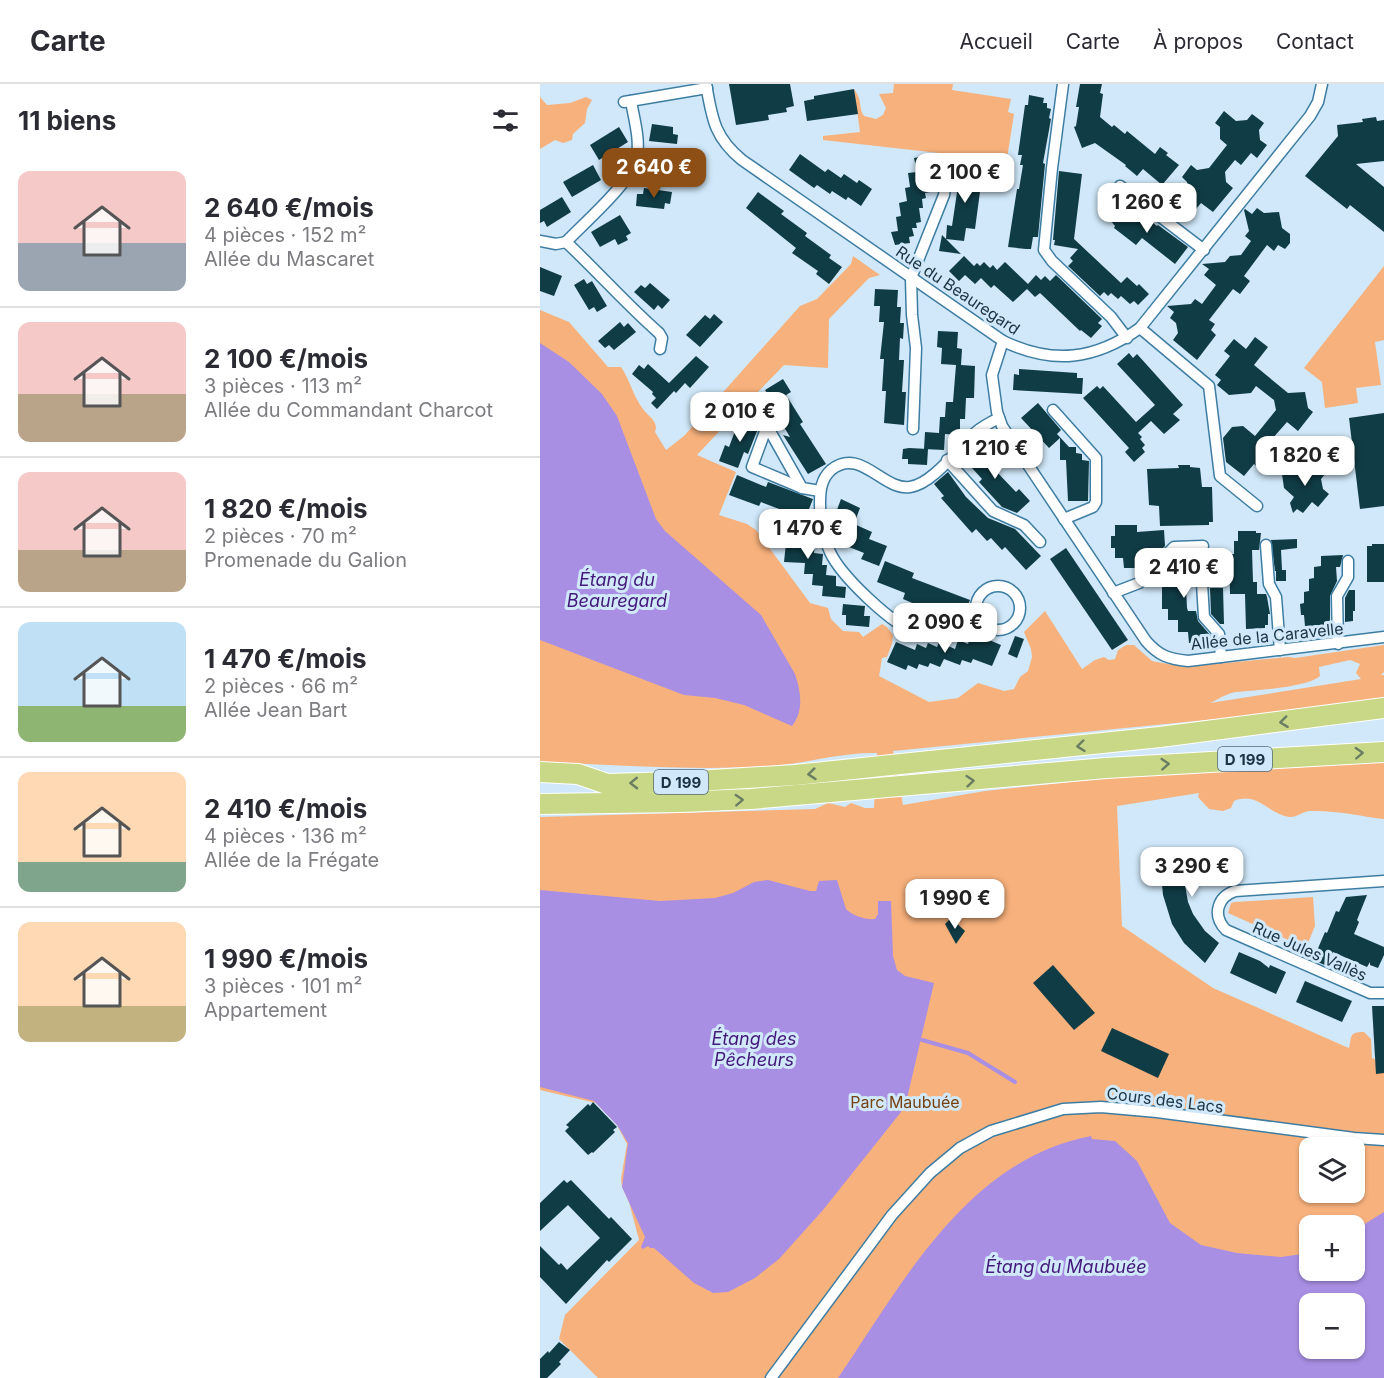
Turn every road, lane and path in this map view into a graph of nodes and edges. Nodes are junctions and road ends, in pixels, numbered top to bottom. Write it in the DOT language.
graph roads {
  1 [pos="1063,84"];
  2 [pos="1322,84"];
  3 [pos="707,86"];
  4 [pos="950,161"];
  5 [pos="1120,186"];
  6 [pos="540,241"];
  7 [pos="566,242"];
  8 [pos="1204,250"];
  9 [pos="911,278"];
  10 [pos="1140,328"];
  11 [pos="1127,338"];
  12 [pos="1003,341"];
  13 [pos="660,349"];
  14 [pos="757,408"];
  15 [pos="1053,410"];
  16 [pos="999,417"];
  17 [pos="766,426"];
  18 [pos="913,429"];
  19 [pos="947,460"];
  20 [pos="802,488"];
  21 [pos="820,491"];
  22 [pos="1257,506"];
  23 [pos="1064,519"];
  24 [pos="1040,542"];
  25 [pos="1266,545"];
  26 [pos="1203,546"];
  27 [pos="1348,561"];
  28 [pos="1202,583"];
  29 [pos="1113,593"];
  30 [pos="985,626"];
  31 [pos="1384,638"];
  32 [pos="1338,644"];
  33 [pos="1280,650"];
  34 [pos="1221,657"];
  35 [pos="1384,708"];
  36 [pos="1384,752"];
  37 [pos="540,772"];
  38 [pos="540,783"];
  39 [pos="607,784"];
  40 [pos="540,804"];
  41 [pos="1384,881"];
  42 [pos="1384,993"];
  43 [pos="1384,1140"];
  44 [pos="771,1378"];
  1 -- 11 [label="street"];
  2 -- 8 [label="street, Rue du Beauregard"];
  3 -- 7 [label="street"];
  3 -- 9 [label="street, Rue du Beauregard"];
  4 -- 9 [label="street"];
  5 -- 8 [label="street"];
  6 -- 7 [label="street"];
  7 -- 13 [label="street"];
  8 -- 10 [label="street, Rue du Beauregard"];
  9 -- 12 [label="street, Rue du Beauregard"];
  9 -- 18 [label="street"];
  10 -- 11 [label="street, Rue du Beauregard"];
  10 -- 22 [label="street"];
  11 -- 12 [label="street, Rue du Beauregard"];
  12 -- 16 [label="street, Allée de la Caravelle"];
  14 -- 17 [label="street"];
  15 -- 23 [label="street"];
  16 -- 19 [label="street"];
  16 -- 23 [label="street, Allée de la Caravelle"];
  17 -- 20 [label="street"];
  17 -- 20 [label="street"];
  19 -- 21 [label="street"];
  19 -- 24 [label="street"];
  20 -- 21 [label="street"];
  21 -- 30 [label="street"];
  23 -- 29 [label="street, Allée de la Caravelle"];
  25 -- 33 [label="street"];
  26 -- 29 [label="street"];
  27 -- 32 [label="street"];
  28 -- 34 [label="street"];
  29 -- 34 [label="street, Allée de la Caravelle"];
  30 -- 30 [label="street"];
  31 -- 32 [label="street, Allée de la Caravelle"];
  32 -- 33 [label="street, Allée de la Caravelle"];
  33 -- 34 [label="street, Allée de la Caravelle"];
  35 -- 39 [label="highway, D 199, one-way"];
  40 -- 36 [label="highway, D 199, one-way"];
  37 -- 39 [label="highway"];
  38 -- 39 [label="highway, D 199"];
  41 -- 42 [label="street, Rue Jules Vallès"];
  43 -- 44 [label="street, Cours des Lacs"];
}
